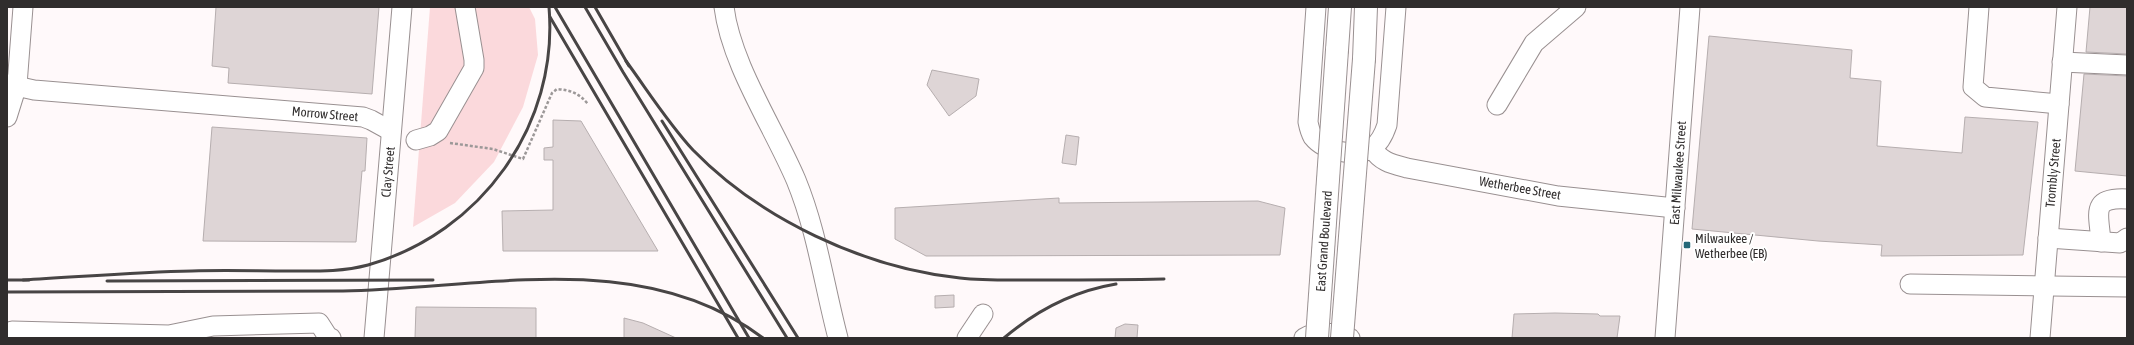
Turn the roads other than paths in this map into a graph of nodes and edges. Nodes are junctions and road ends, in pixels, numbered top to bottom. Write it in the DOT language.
graph roads {
  1 [pos="23,7"];
  2 [pos="407,7"];
  3 [pos="465,7"];
  4 [pos="724,7"];
  5 [pos="1316,7"];
  6 [pos="1340,7"];
  7 [pos="1366,7"];
  8 [pos="1396,7"];
  9 [pos="1576,7"];
  10 [pos="1690,7"];
  11 [pos="1979,7"];
  12 [pos="2067,7"];
  13 [pos="2062,62"];
  14 [pos="2127,65"];
  15 [pos="12,84"];
  16 [pos="2059,104"];
  17 [pos="1497,105"];
  18 [pos="7,117"];
  19 [pos="391,131"];
  20 [pos="416,140"];
  21 [pos="1372,148"];
  22 [pos="2127,199"];
  23 [pos="1675,208"];
  24 [pos="2048,238"];
  25 [pos="2127,238"];
  26 [pos="2101,242"];
  27 [pos="1910,284"];
  28 [pos="2044,285"];
  29 [pos="2127,287"];
  30 [pos="982,314"];
  31 [pos="12,331"];
  32 [pos="331,338"];
  33 [pos="374,338"];
  34 [pos="838,338"];
  35 [pos="968,338"];
  36 [pos="1304,338"];
  37 [pos="1317,338"];
  38 [pos="1342,338"];
  39 [pos="1350,338"];
  40 [pos="1665,338"];
  41 [pos="2040,338"];
  1 -- 15 [label="street"];
  2 -- 19 [label="street, Clay Street"];
  3 -- 20 [label="street"];
  4 -- 34 [label="street"];
  5 -- 21 [label="street"];
  6 -- 37 [label="main road, East Grand Boulevard, bridge"];
  7 -- 38 [label="main road, East Grand Boulevard, bridge"];
  8 -- 21 [label="street"];
  9 -- 17 [label="street"];
  10 -- 23 [label="street, East Milwaukee Street"];
  11 -- 16 [label="street"];
  12 -- 13 [label="street, Trombly Street"];
  13 -- 14 [label="street"];
  13 -- 16 [label="street, Trombly Street"];
  15 -- 18 [label="street"];
  15 -- 19 [label="street, Morrow Street"];
  16 -- 24 [label="street, Trombly Street"];
  19 -- 33 [label="street, Clay Street"];
  21 -- 23 [label="street, Wetherbee Street"];
  22 -- 26 [label="street"];
  23 -- 40 [label="street, East Milwaukee Street"];
  24 -- 26 [label="street"];
  24 -- 28 [label="street, Trombly Street"];
  25 -- 26 [label="street"];
  27 -- 28 [label="street"];
  28 -- 29 [label="street"];
  28 -- 41 [label="street, Trombly Street"];
  30 -- 35 [label="street"];
  31 -- 32 [label="street"];
  36 -- 39 [label="street"];
}
